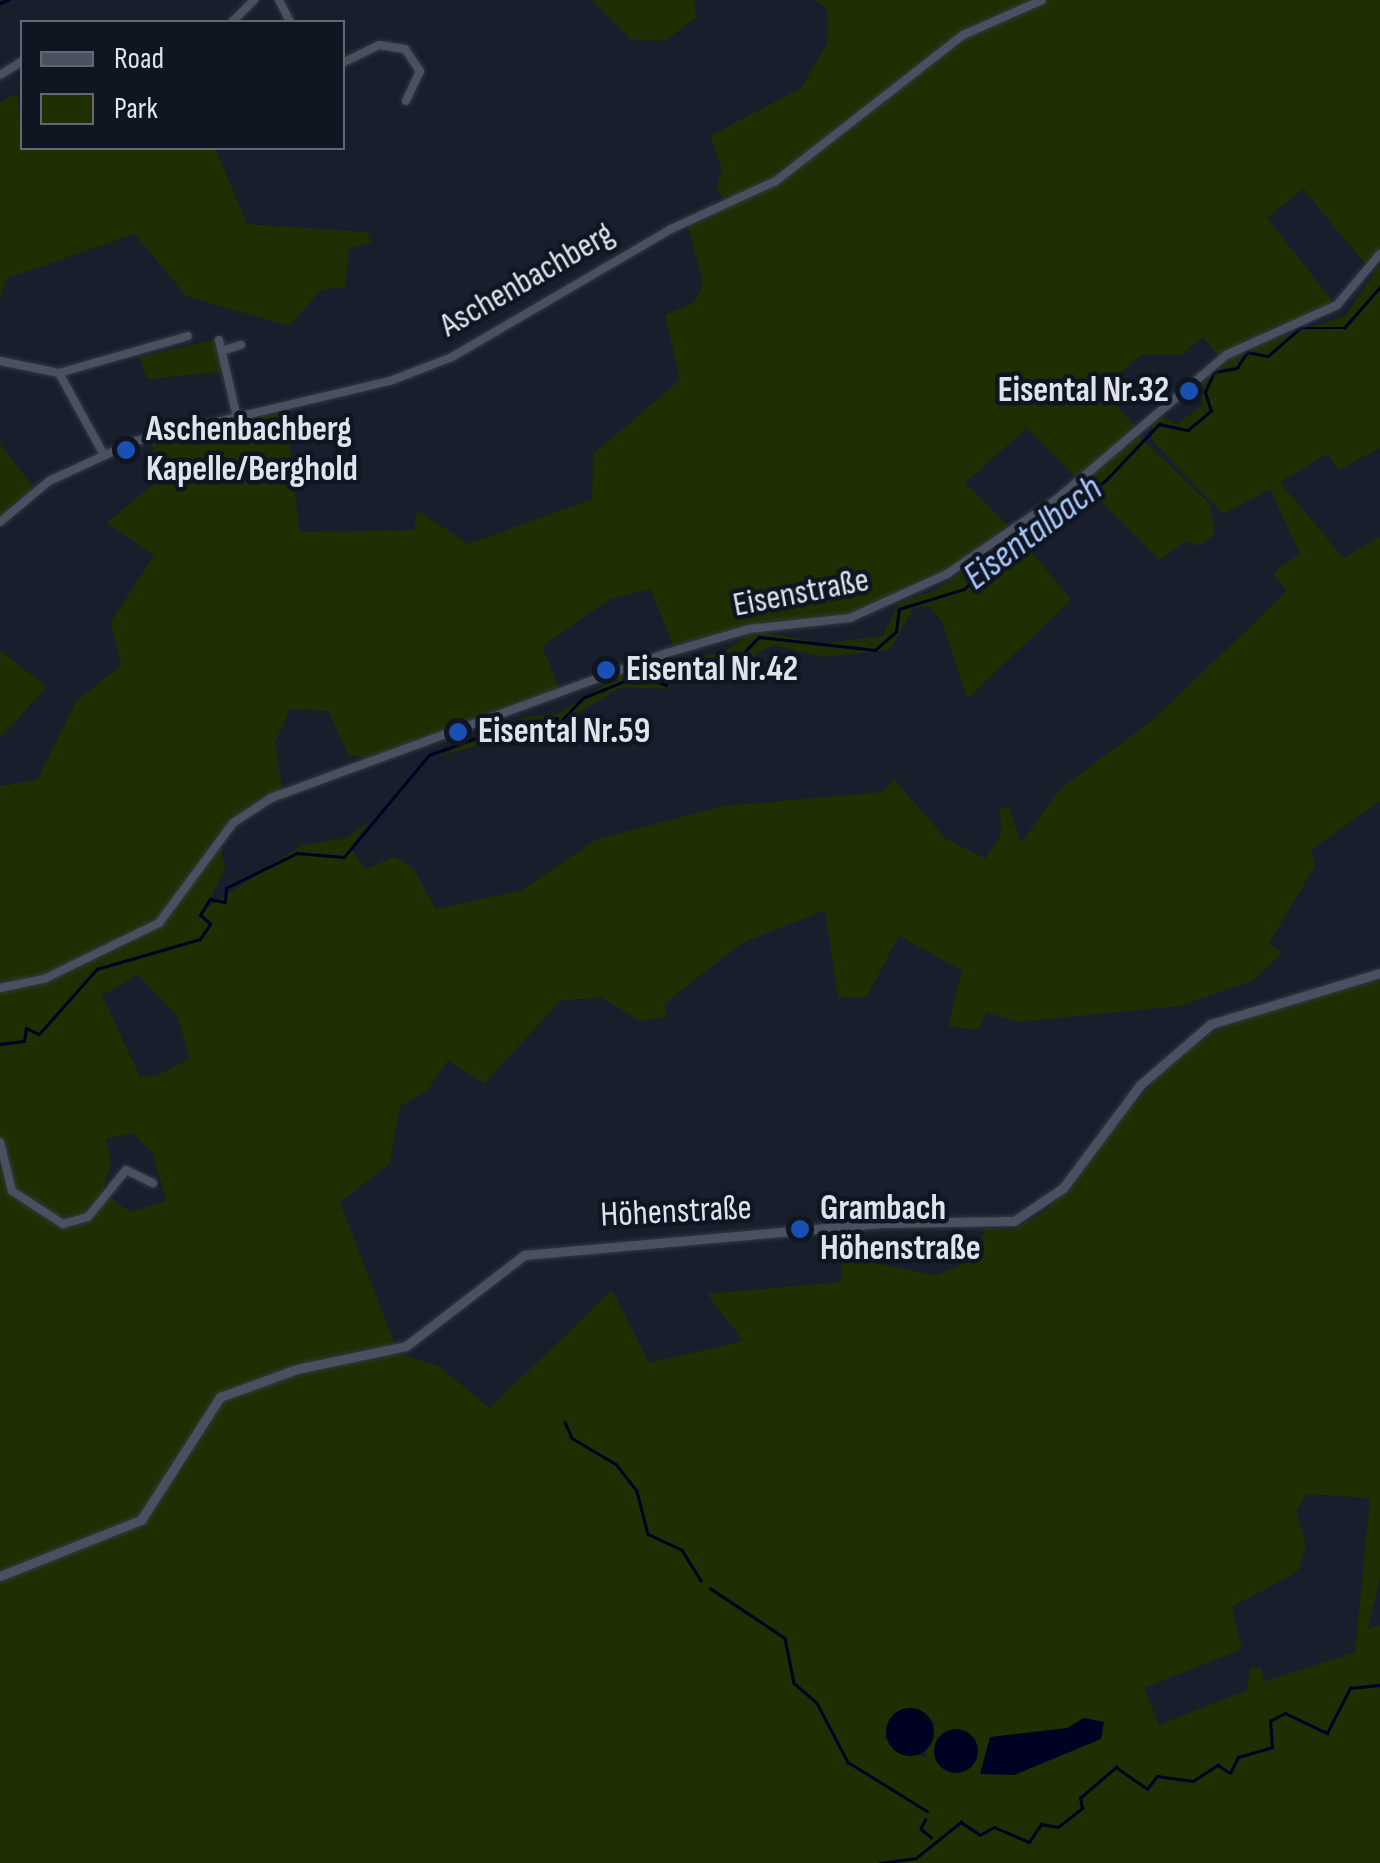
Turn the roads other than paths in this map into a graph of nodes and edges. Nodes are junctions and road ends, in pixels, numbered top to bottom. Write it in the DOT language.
graph roads {
  1 [pos="254,0"];
  2 [pos="1042,0"];
  3 [pos="234,20"];
  4 [pos="345,62"];
  5 [pos="406,101"];
  6 [pos="1380,254"];
  7 [pos="188,336"];
  8 [pos="219,340"];
  9 [pos="241,345"];
  10 [pos="222,351"];
  11 [pos="0,361"];
  12 [pos="59,373"];
  13 [pos="236,414"];
  14 [pos="104,455"];
  15 [pos="0,522"];
  16 [pos="1380,973"];
  17 [pos="0,988"];
  18 [pos="0,1142"];
  19 [pos="153,1183"];
  20 [pos="0,1576"];
  1 -- 3 [label="street"];
  2 -- 13 [label="street, Aschenbachberg"];
  4 -- 5 [label="street"];
  6 -- 17 [label="street, Eisenstraße"];
  7 -- 12 [label="street"];
  8 -- 10 [label="street"];
  9 -- 10 [label="street"];
  10 -- 13 [label="street"];
  11 -- 12 [label="street"];
  12 -- 14 [label="street"];
  13 -- 14 [label="street, Aschenbachberg"];
  14 -- 15 [label="street, Aschenbachberg"];
  16 -- 20 [label="street, Höhenstraße"];
  18 -- 19 [label="street"];
}
